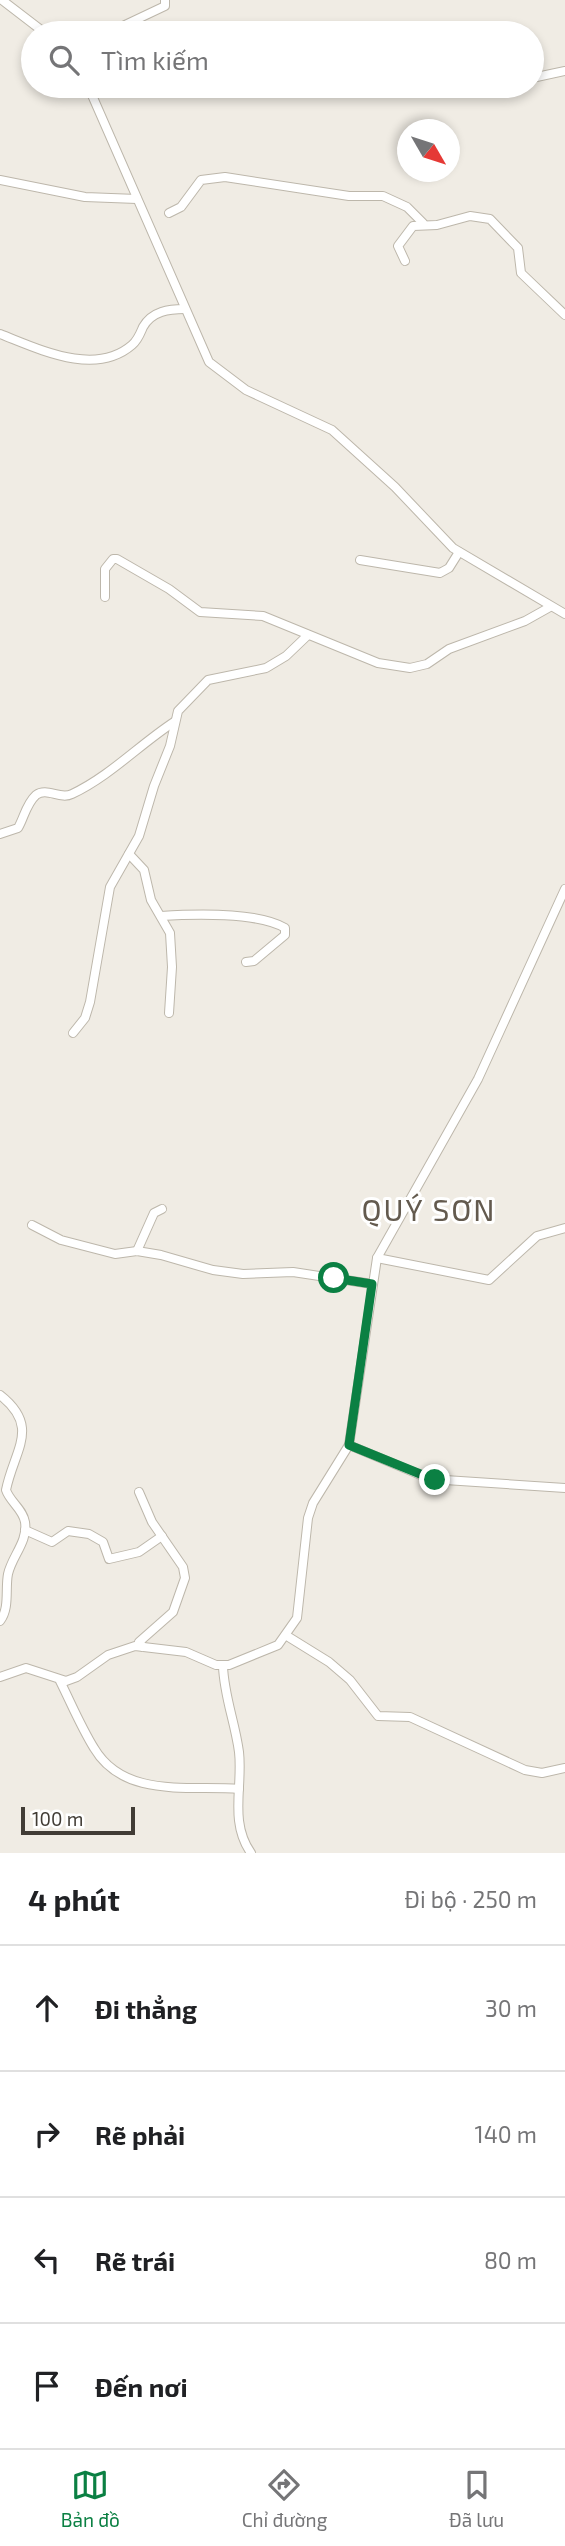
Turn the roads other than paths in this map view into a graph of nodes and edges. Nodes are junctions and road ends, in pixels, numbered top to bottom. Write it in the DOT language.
graph roads {
  1 [pos="2,0"];
  2 [pos="165,0"];
  3 [pos="29,21"];
  4 [pos="133,21"];
  5 [pos="565,71"];
  6 [pos="544,75"];
  7 [pos="93,98"];
  8 [pos="0,180"];
  9 [pos="137,199"];
  10 [pos="169,213"];
  11 [pos="423,223"];
  12 [pos="405,261"];
  13 [pos="185,309"];
  14 [pos="565,315"];
  15 [pos="0,334"];
  16 [pos="459,552"];
  17 [pos="360,560"];
  18 [pos="105,597"];
  19 [pos="550,607"];
  20 [pos="565,614"];
  21 [pos="308,635"];
  22 [pos="174,722"];
  23 [pos="0,834"];
  24 [pos="129,854"];
  25 [pos="565,889"];
  26 [pos="161,916"];
  27 [pos="246,962"];
  28 [pos="169,1013"];
  29 [pos="73,1033"];
  30 [pos="162,1209"];
  31 [pos="32,1225"];
  32 [pos="565,1228"];
  33 [pos="137,1251"];
  34 [pos="377,1258"];
  35 [pos="372,1284"];
  36 [pos="0,1395"];
  37 [pos="349,1445"];
  38 [pos="565,1488"];
  39 [pos="139,1492"];
  40 [pos="25,1530"];
  41 [pos="162,1536"];
  42 [pos="4,1570"];
  43 [pos="0,1622"];
  44 [pos="287,1636"];
  45 [pos="143,1647"];
  46 [pos="223,1666"];
  47 [pos="0,1677"];
  48 [pos="60,1681"];
  49 [pos="565,1768"];
  50 [pos="239,1789"];
  51 [pos="251,1853"];
  1 -- 3 [label="street"];
  2 -- 4 [label="street"];
  5 -- 6 [label="street"];
  7 -- 9 [label="street"];
  8 -- 9 [label="street"];
  9 -- 13 [label="street"];
  10 -- 11 [label="street"];
  11 -- 12 [label="street"];
  11 -- 14 [label="street"];
  13 -- 15 [label="street"];
  13 -- 16 [label="street"];
  16 -- 17 [label="street"];
  16 -- 19 [label="street"];
  18 -- 21 [label="street"];
  19 -- 20 [label="street"];
  19 -- 21 [label="street"];
  21 -- 22 [label="street"];
  22 -- 23 [label="street"];
  22 -- 24 [label="street"];
  24 -- 26 [label="street"];
  24 -- 29 [label="street"];
  25 -- 34 [label="street"];
  26 -- 27 [label="street"];
  26 -- 28 [label="street"];
  30 -- 33 [label="street"];
  31 -- 33 [label="street"];
  32 -- 34 [label="street"];
  33 -- 35 [label="street"];
  34 -- 35 [label="street"];
  35 -- 37 [label="street"];
  36 -- 40 [label="street"];
  37 -- 38 [label="street"];
  37 -- 44 [label="street"];
  39 -- 41 [label="street"];
  40 -- 41 [label="street"];
  40 -- 42 [label="street"];
  41 -- 45 [label="street"];
  42 -- 43 [label="street"];
  44 -- 46 [label="street"];
  44 -- 49 [label="street"];
  45 -- 46 [label="street"];
  45 -- 48 [label="street"];
  46 -- 50 [label="street"];
  47 -- 48 [label="street"];
  48 -- 50 [label="street"];
  50 -- 51 [label="street"];
}
